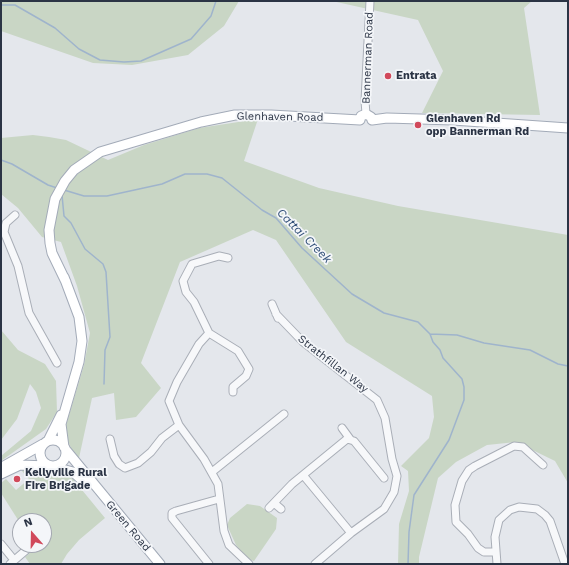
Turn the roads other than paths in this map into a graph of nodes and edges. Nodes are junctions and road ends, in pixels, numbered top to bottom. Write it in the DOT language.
graph roads {
  1 [pos="370,1"];
  2 [pos="366,118"];
  3 [pos="568,128"];
  4 [pos="15,215"];
  5 [pos="228,258"];
  6 [pos="272,304"];
  7 [pos="209,333"];
  8 [pos="56,363"];
  9 [pos="233,392"];
  10 [pos="65,409"];
  11 [pos="284,414"];
  12 [pos="179,424"];
  13 [pos="342,428"];
  14 [pos="110,438"];
  15 [pos="350,439"];
  16 [pos="45,443"];
  17 [pos="65,449"];
  18 [pos="542,465"];
  19 [pos="49,466"];
  20 [pos="1,468"];
  21 [pos="212,472"];
  22 [pos="1,474"];
  23 [pos="303,475"];
  24 [pos="384,478"];
  25 [pos="219,498"];
  26 [pos="281,509"];
  27 [pos="352,532"];
  28 [pos="1,544"];
  29 [pos="496,552"];
  30 [pos="23,553"];
  31 [pos="12,562"];
  32 [pos="153,564"];
  33 [pos="160,564"];
  34 [pos="209,564"];
  35 [pos="249,564"];
  36 [pos="315,564"];
  37 [pos="497,564"];
  38 [pos="565,564"];
  1 -- 2 [label="street, Bannerman Road"];
  2 -- 3 [label="main road, Glenhaven Road"];
  2 -- 10 [label="main road, Glenhaven Road"];
  4 -- 8 [label="street"];
  5 -- 7 [label="street"];
  6 -- 27 [label="street, Strathfillan Way"];
  7 -- 9 [label="street"];
  7 -- 12 [label="street"];
  10 -- 16 [label="main road, Glenhaven Road"];
  10 -- 17 [label="main road, Glenhaven Road"];
  11 -- 21 [label="street"];
  12 -- 14 [label="street"];
  12 -- 21 [label="street"];
  13 -- 15 [label="street"];
  15 -- 23 [label="street"];
  15 -- 24 [label="street"];
  16 -- 17 [label="main road"];
  16 -- 19 [label="main road"];
  16 -- 20 [label="main road"];
  17 -- 19 [label="main road"];
  17 -- 33 [label="main road, Green Road"];
  18 -- 29 [label="street"];
  19 -- 22 [label="main road, Green Road"];
  19 -- 32 [label="main road, Green Road"];
  21 -- 25 [label="street"];
  23 -- 26 [label="street"];
  23 -- 27 [label="street"];
  25 -- 34 [label="street"];
  25 -- 35 [label="street"];
  27 -- 36 [label="street, Strathfillan Way"];
  28 -- 31 [label="street"];
  29 -- 37 [label="street"];
  29 -- 38 [label="street"];
  30 -- 31 [label="street"];
}
